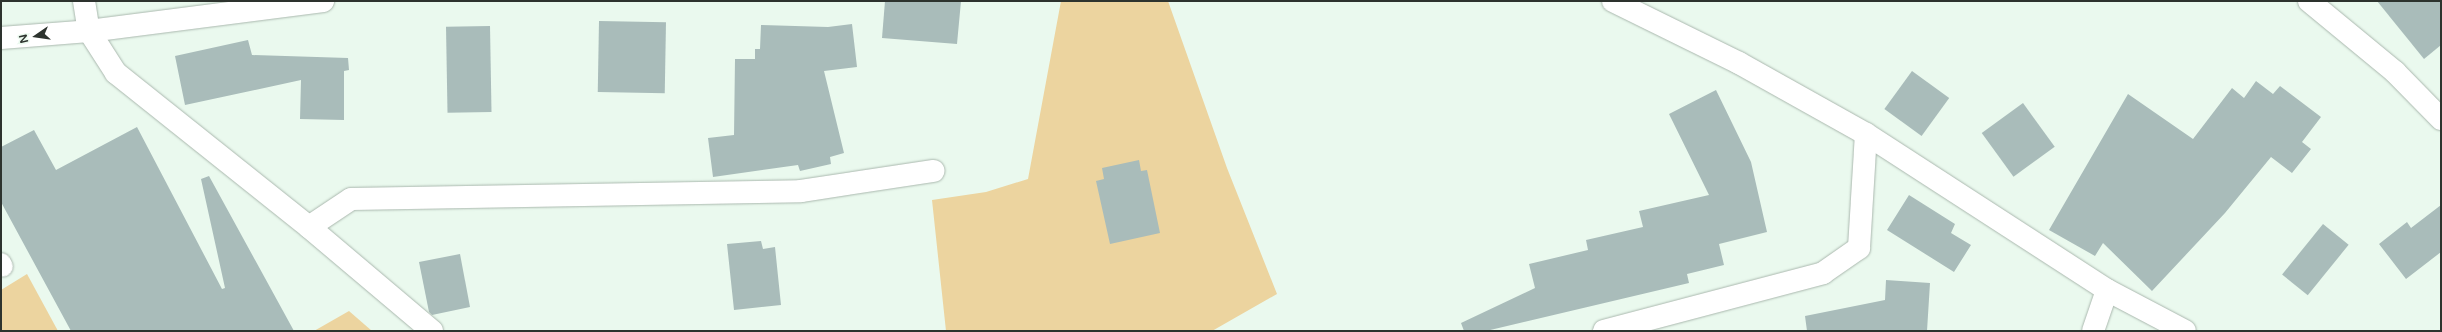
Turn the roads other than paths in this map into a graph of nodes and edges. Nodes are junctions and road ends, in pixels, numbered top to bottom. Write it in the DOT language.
graph roads {
  1 [pos="84,1"];
  2 [pos="323,1"];
  3 [pos="1613,1"];
  4 [pos="2309,1"];
  5 [pos="89,31"];
  6 [pos="1,38"];
  7 [pos="2441,119"];
  8 [pos="1866,134"];
  9 [pos="934,171"];
  10 [pos="309,227"];
  11 [pos="2107,290"];
  12 [pos="432,331"];
  13 [pos="1604,331"];
  14 [pos="2093,331"];
  15 [pos="2185,331"];
  1 -- 5 [label="street"];
  2 -- 5 [label="street"];
  3 -- 8 [label="street"];
  4 -- 7 [label="street"];
  5 -- 6 [label="street"];
  5 -- 10 [label="street"];
  8 -- 11 [label="street"];
  8 -- 13 [label="street"];
  9 -- 10 [label="street"];
  10 -- 12 [label="street"];
  11 -- 14 [label="street"];
  11 -- 15 [label="street"];
}
